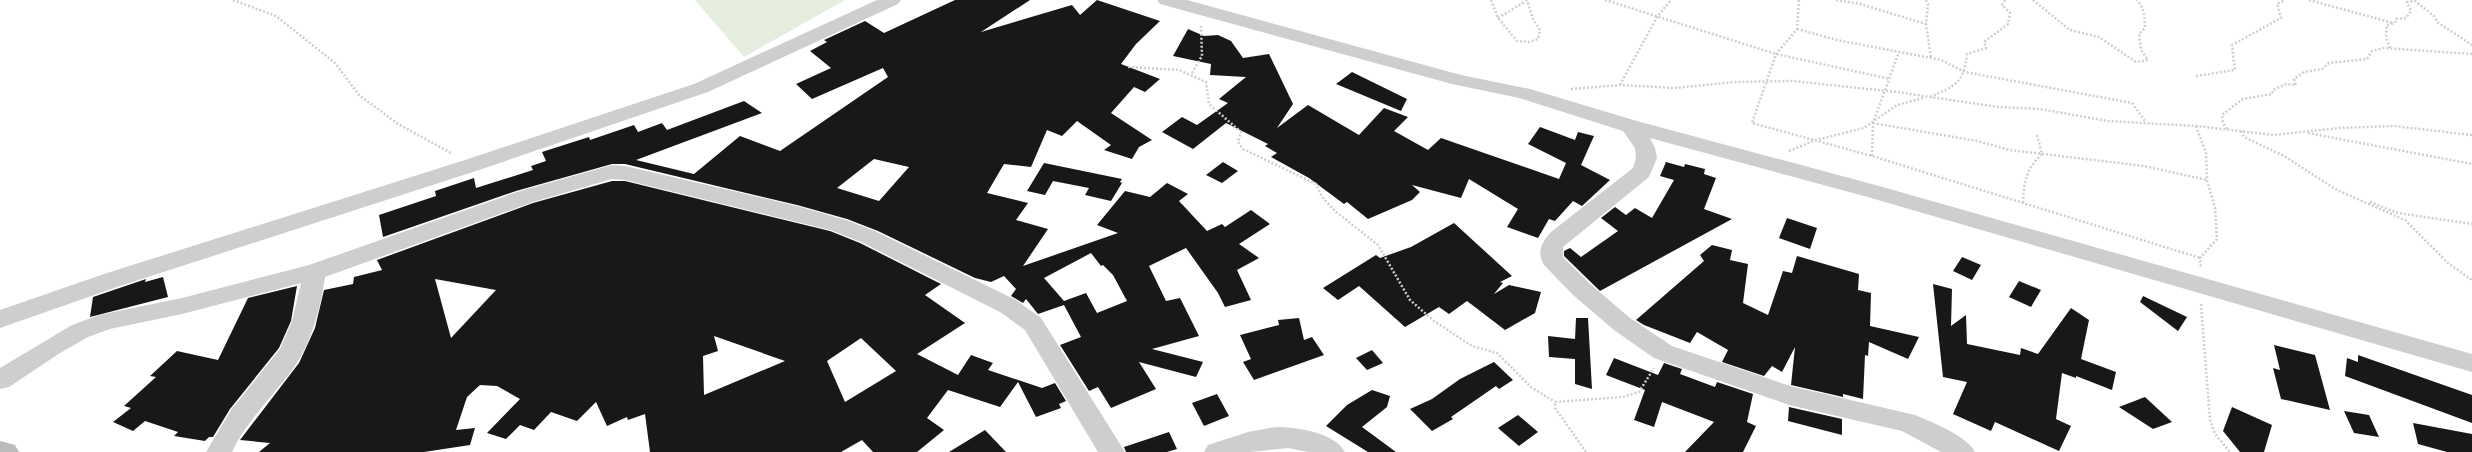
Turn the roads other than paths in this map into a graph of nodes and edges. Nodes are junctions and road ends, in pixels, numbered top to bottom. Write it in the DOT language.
graph roads {
  1 [pos="892,0"];
  2 [pos="1166,0"];
  3 [pos="1630,126"];
  4 [pos="314,272"];
  5 [pos="0,319"];
  6 [pos="2472,363"];
  7 [pos="0,380"];
  8 [pos="0,451"];
  9 [pos="6,452"];
  10 [pos="219,452"];
  11 [pos="1112,452"];
  12 [pos="1217,452"];
  13 [pos="1332,452"];
  14 [pos="1962,452"];
  1 -- 5 [label="street"];
  2 -- 3 [label="street"];
  3 -- 6 [label="street"];
  3 -- 14 [label="street"];
  4 -- 7 [label="street"];
  4 -- 10 [label="street"];
  4 -- 11 [label="street"];
  8 -- 9 [label="main road"];
  12 -- 13 [label="street"];
}
